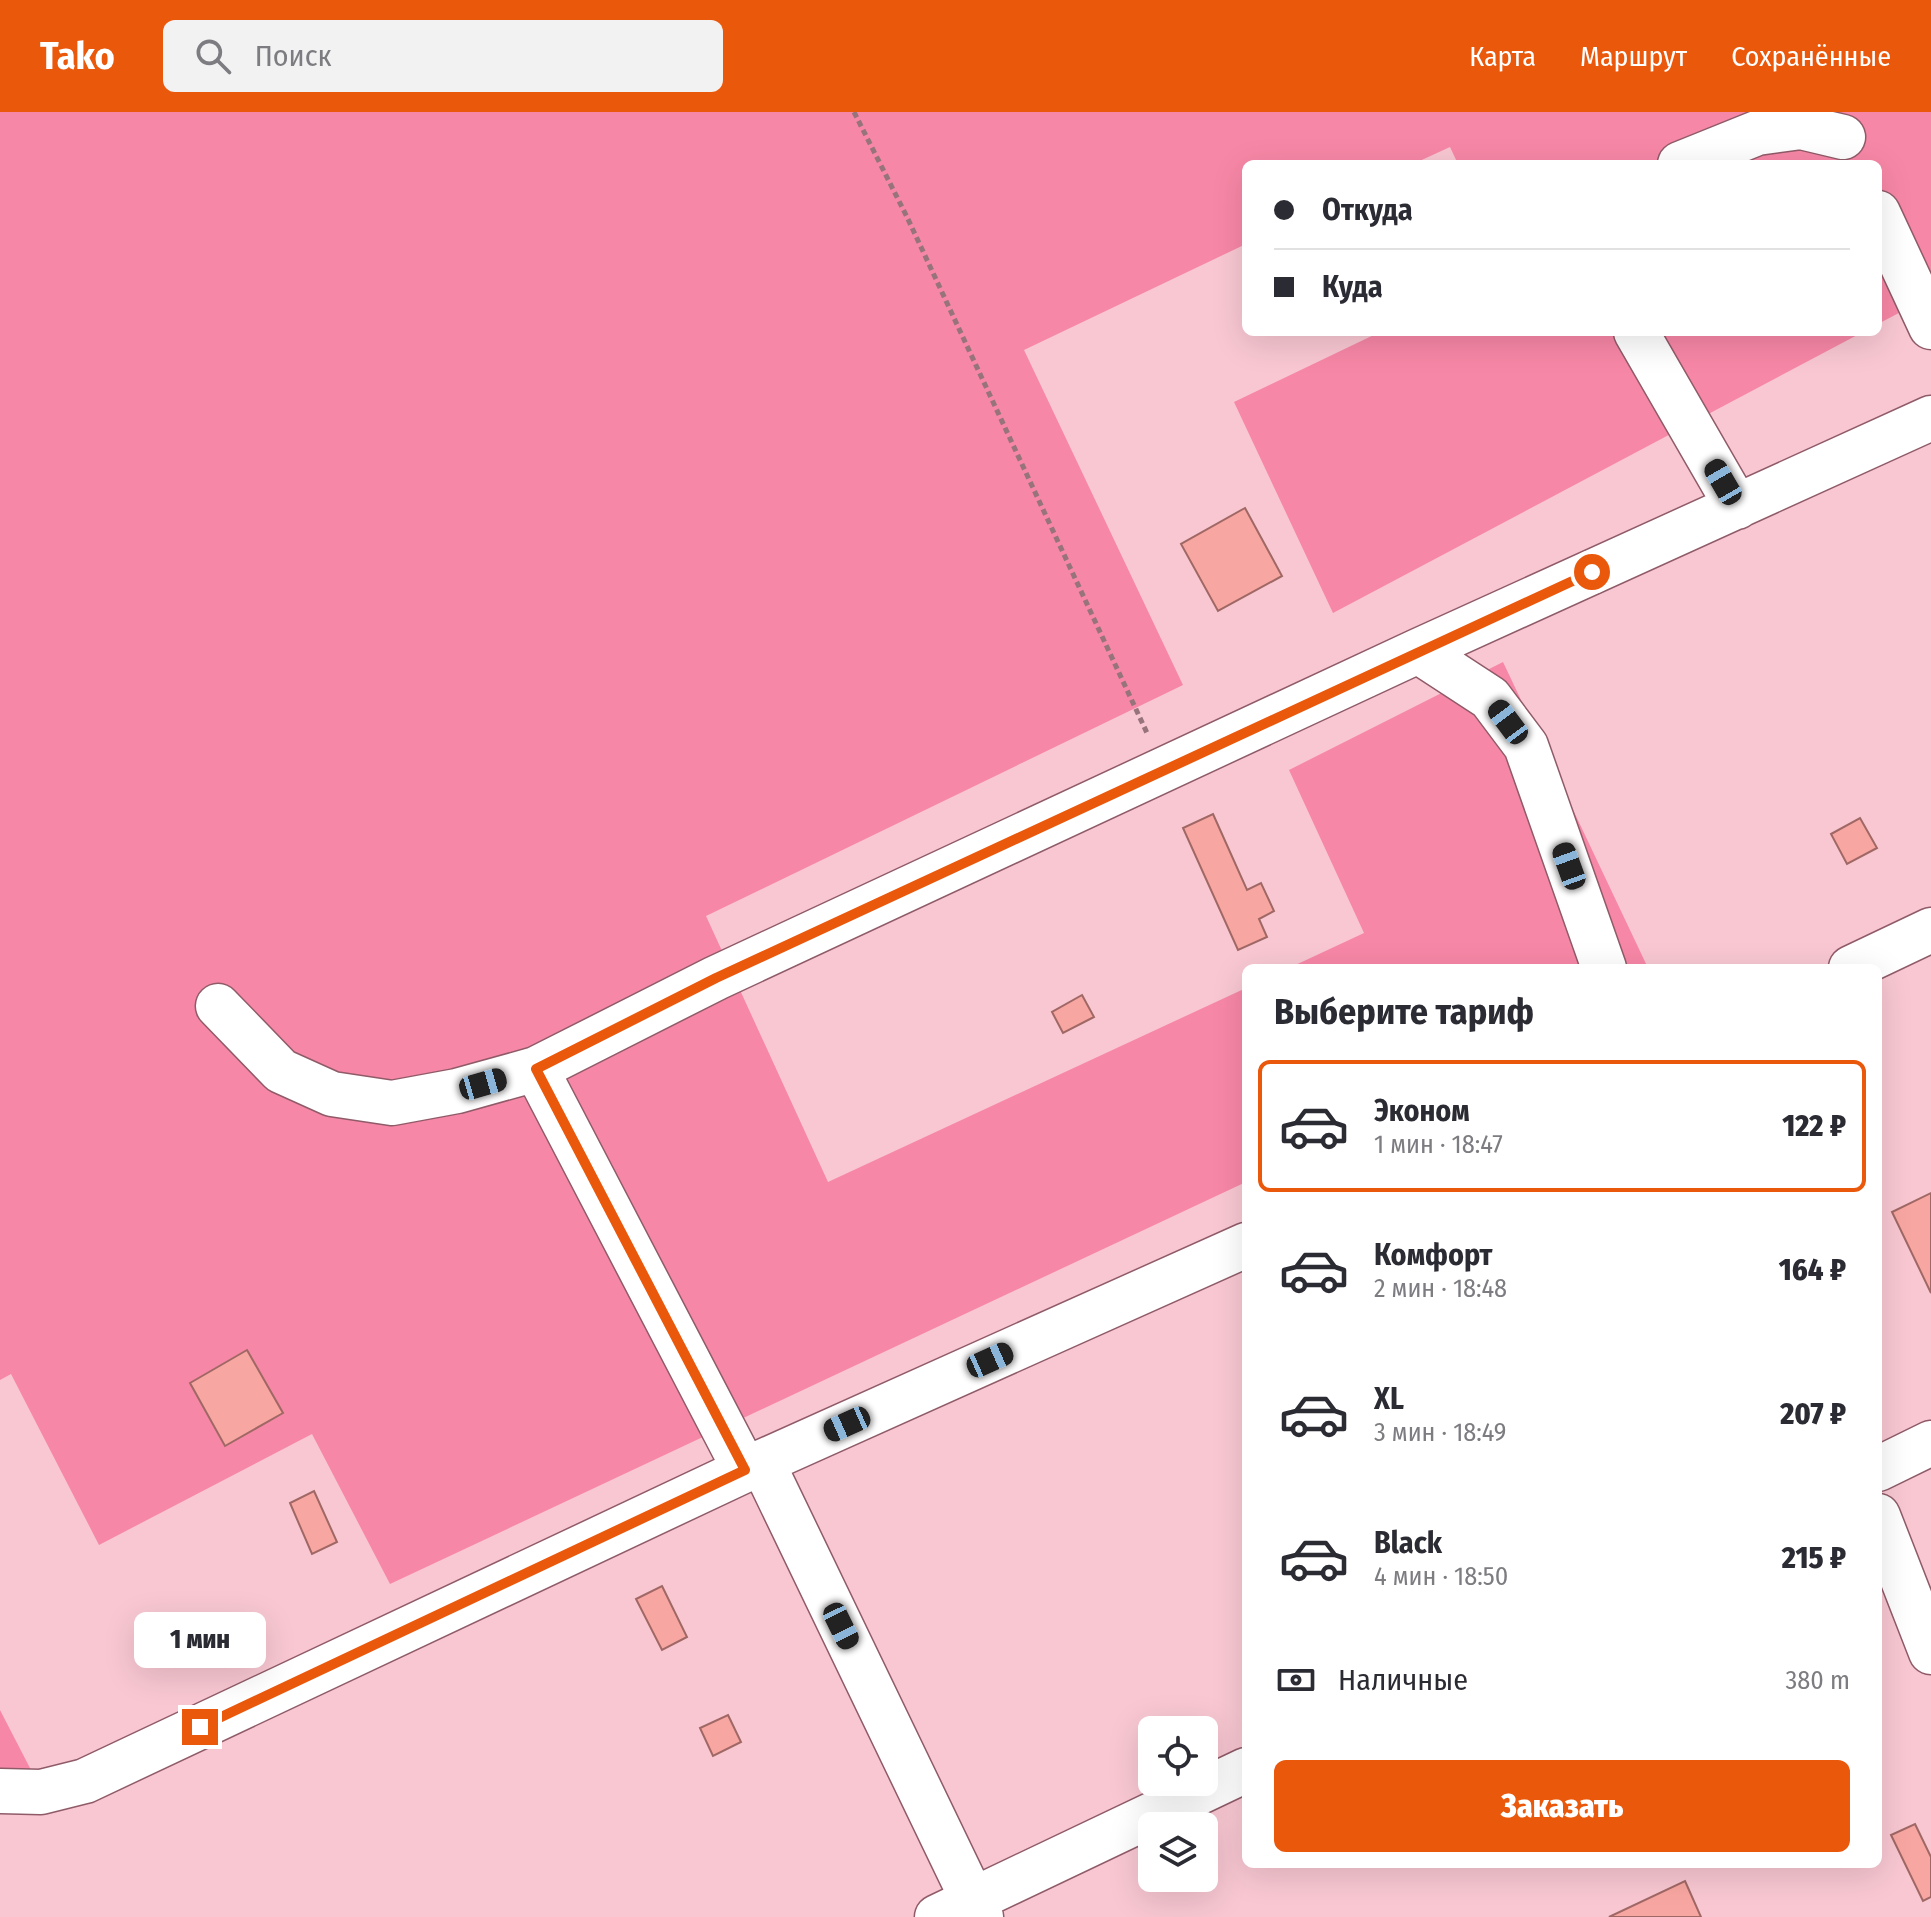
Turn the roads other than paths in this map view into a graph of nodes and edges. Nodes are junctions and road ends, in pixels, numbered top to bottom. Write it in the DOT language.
graph roads {
  1 [pos="1843,138"];
  2 [pos="1690,160"];
  3 [pos="1882,222"];
  4 [pos="1931,327"];
  5 [pos="1638,336"];
  6 [pos="1931,418"];
  7 [pos="1737,507"];
  8 [pos="1418,651"];
  9 [pos="1931,930"];
  10 [pos="1603,964"];
  11 [pos="1859,964"];
  12 [pos="218,1006"];
  13 [pos="536,1069"];
  14 [pos="1242,1247"];
  15 [pos="1931,1443"];
  16 [pos="754,1466"];
  17 [pos="1882,1467"];
  18 [pos="1882,1526"];
  19 [pos="1931,1652"];
  20 [pos="1242,1772"];
  21 [pos="20,1792"];
  22 [pos="964,1911"];
  1 -- 2 [label="street"];
  3 -- 4 [label="street"];
  5 -- 7 [label="street"];
  6 -- 7 [label="street"];
  7 -- 8 [label="street"];
  8 -- 10 [label="street"];
  8 -- 13 [label="street"];
  9 -- 11 [label="street"];
  12 -- 13 [label="street"];
  13 -- 16 [label="street"];
  14 -- 16 [label="street"];
  15 -- 17 [label="street"];
  16 -- 21 [label="street"];
  16 -- 22 [label="street"];
  18 -- 19 [label="street"];
  20 -- 22 [label="street"];
}
